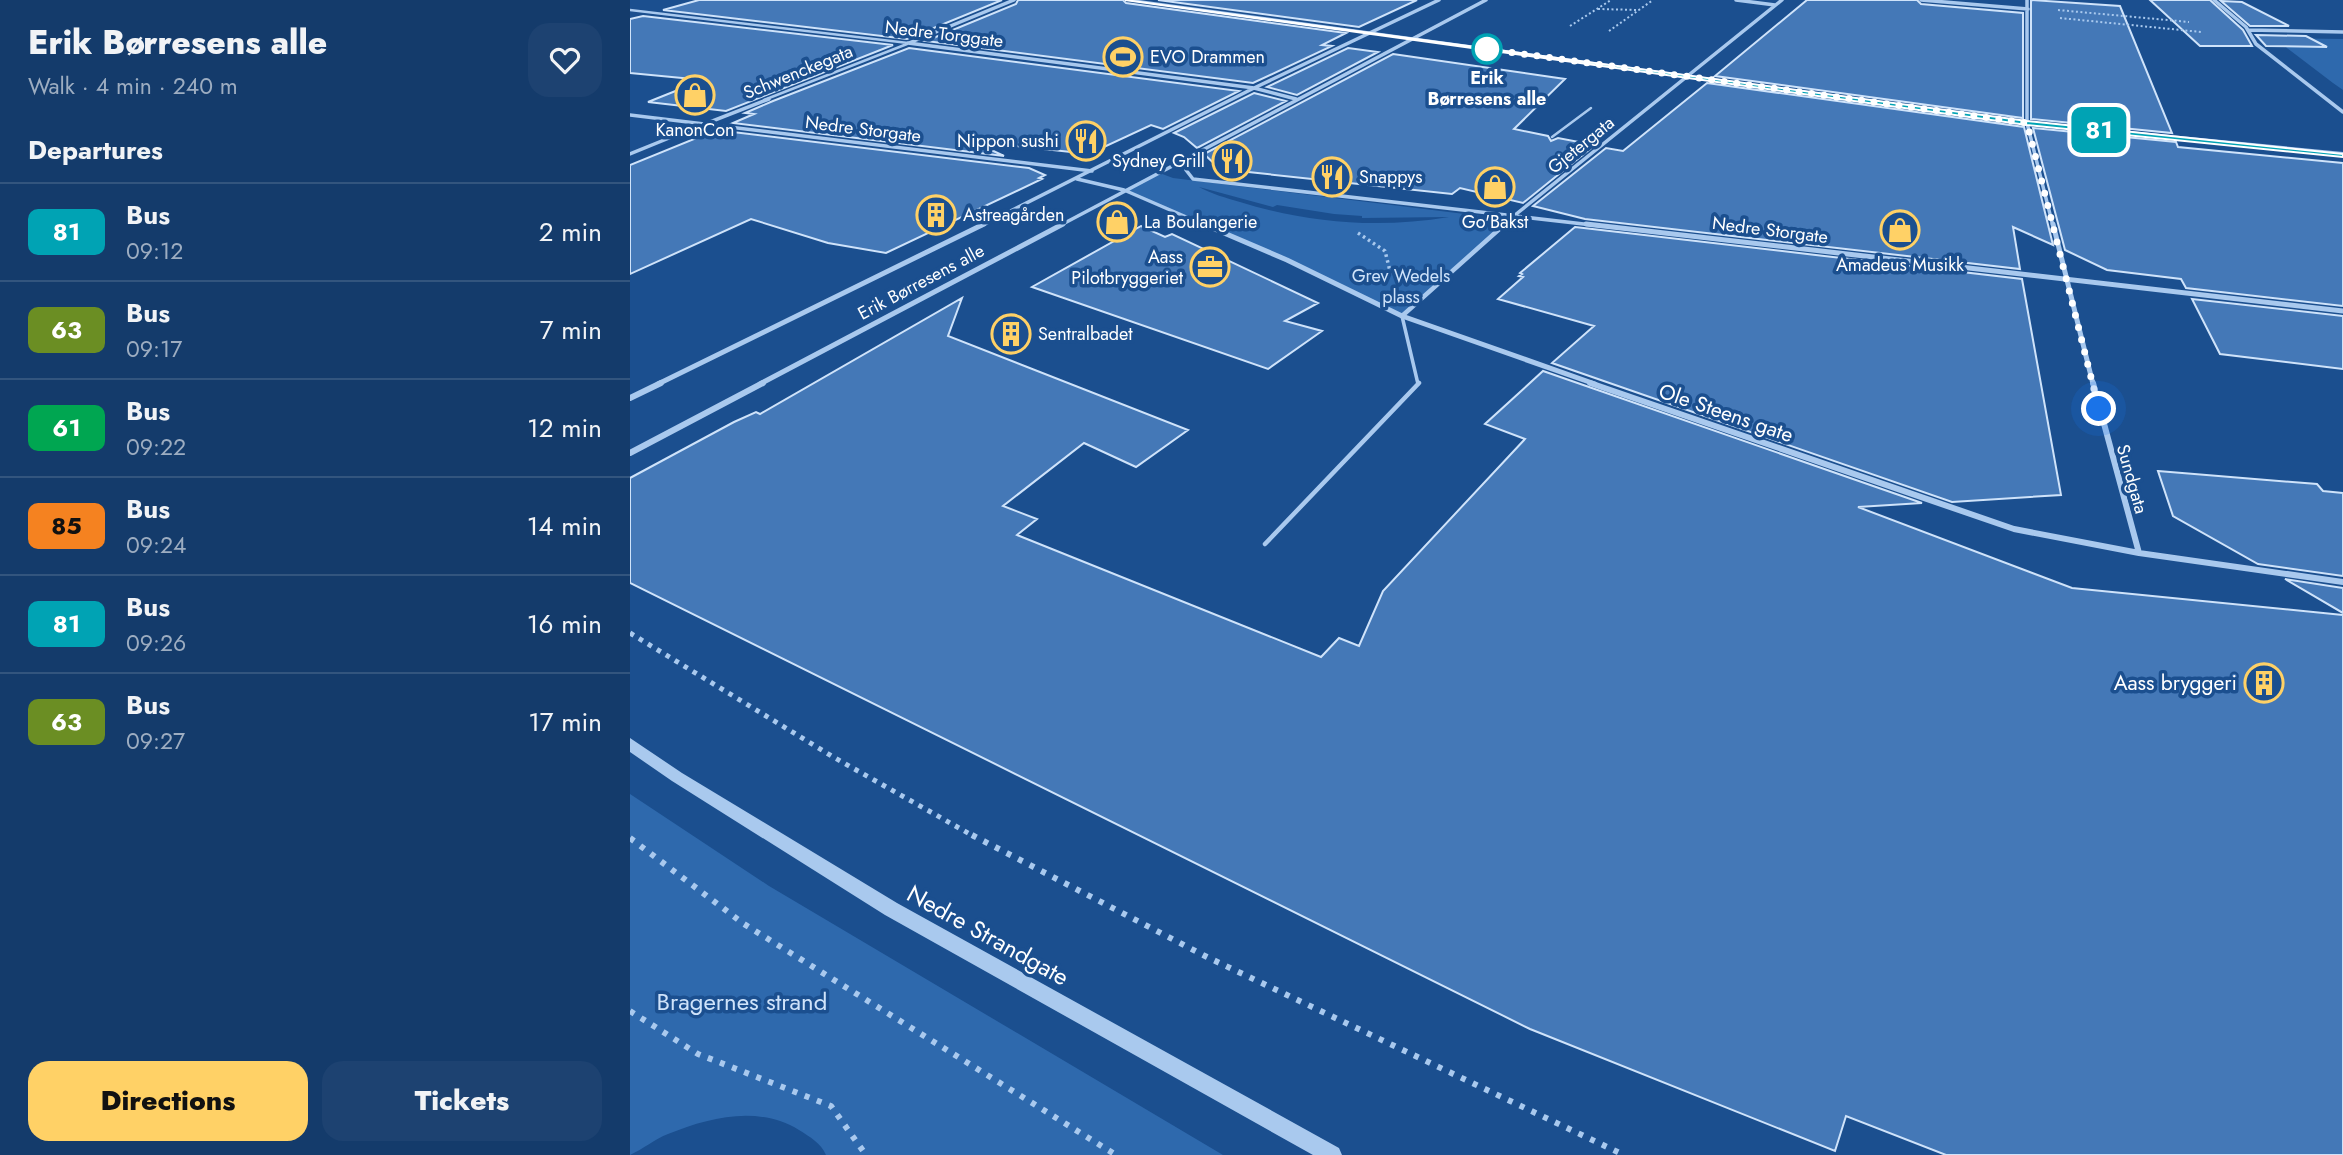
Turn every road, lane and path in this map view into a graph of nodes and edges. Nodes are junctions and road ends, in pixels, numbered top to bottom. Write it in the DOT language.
graph roads {
  1 [pos="1014,0"];
  2 [pos="1128,0"];
  3 [pos="1439,0"];
  4 [pos="1486,0"];
  5 [pos="1611,0"];
  6 [pos="1653,0"];
  7 [pos="1736,0"];
  8 [pos="1782,0"];
  9 [pos="1921,0"];
  10 [pos="2214,0"];
  11 [pos="1775,5"];
  12 [pos="2028,8"];
  13 [pos="1597,9"];
  14 [pos="630,10"];
  15 [pos="1639,10"];
  16 [pos="2247,28"];
  17 [pos="1565,29"];
  18 [pos="2343,32"];
  19 [pos="1369,33"];
  20 [pos="1601,37"];
  21 [pos="2253,37"];
  22 [pos="1411,39"];
  23 [pos="908,43"];
  24 [pos="1686,77"];
  25 [pos="1254,88"];
  26 [pos="1296,99"];
  27 [pos="1591,108"];
  28 [pos="2343,113"];
  29 [pos="630,115"];
  30 [pos="2027,123"];
  31 [pos="705,124"];
  32 [pos="674,136"];
  33 [pos="1552,137"];
  34 [pos="630,153"];
  35 [pos="2343,154"];
  36 [pos="1184,160"];
  37 [pos="1092,171"];
  38 [pos="1077,178"];
  39 [pos="1124,190"];
  40 [pos="1515,215"];
  41 [pos="2065,278"];
  42 [pos="2343,312"];
  43 [pos="1402,316"];
  44 [pos="630,398"];
  45 [pos="630,453"];
  46 [pos="1265,544"];
  47 [pos="2139,553"];
  48 [pos="2343,582"];
  49 [pos="630,634"];
  50 [pos="630,744"];
  51 [pos="630,838"];
  52 [pos="630,1011"];
  53 [pos="866,1155"];
  54 [pos="1116,1155"];
  55 [pos="1332,1155"];
  56 [pos="1624,1155"];
  1 -- 23 [label="street, Schwenckegata"];
  2 -- 19 [label="street"];
  3 -- 19 [label="street, Erik Børresens alle"];
  4 -- 22 [label="street, Erik Børresens alle"];
  5 -- 13 [label="path"];
  6 -- 15 [label="path"];
  7 -- 11 [label="street"];
  8 -- 11 [label="street, Gjetergata"];
  9 -- 12 [label="street"];
  10 -- 16 [label="street"];
  11 -- 24 [label="street, Gjetergata"];
  12 -- 16 [label="path"];
  12 -- 21 [label="path"];
  12 -- 30 [label="street, Sundgata"];
  13 -- 15 [label="path"];
  13 -- 17 [label="path"];
  14 -- 23 [label="street, Nedre Torggate"];
  15 -- 20 [label="path"];
  16 -- 18 [label="street"];
  16 -- 21 [label="street"];
  19 -- 22 [label="street"];
  19 -- 25 [label="street, Erik Børresens alle"];
  21 -- 28 [label="street"];
  22 -- 24 [label="street"];
  22 -- 26 [label="street, Erik Børresens alle"];
  23 -- 25 [label="street, Nedre Torggate"];
  23 -- 31 [label="street, Schwenckegata"];
  24 -- 30 [label="street"];
  24 -- 40 [label="street, Gjetergata"];
  25 -- 26 [label="street, Nedre Torggate"];
  25 -- 37 [label="street, Erik Børresens alle"];
  26 -- 36 [label="street, Erik Børresens alle"];
  27 -- 33 [label="lane"];
  29 -- 31 [label="street, Nedre Storgate"];
  30 -- 35 [label="street"];
  30 -- 41 [label="street, Sundgata"];
  31 -- 32 [label="street, Schwenckegata"];
  31 -- 37 [label="street, Nedre Storgate"];
  32 -- 34 [label="street, Schwenckegata"];
  36 -- 39 [label="street, Erik Børresens alle"];
  36 -- 40 [label="street, Nedre Storgate"];
  37 -- 38 [label="street, Erik Børresens alle"];
  38 -- 39 [label="street, Ole Steens gate"];
  38 -- 44 [label="street, Erik Børresens alle"];
  39 -- 43 [label="street, Ole Steens gate"];
  39 -- 45 [label="street, Erik Børresens alle"];
  40 -- 41 [label="street, Nedre Storgate"];
  40 -- 43 [label="street, Gjetergata"];
  41 -- 42 [label="street, Nedre Storgate"];
  41 -- 47 [label="street, Sundgata"];
  43 -- 46 [label="lane"];
  43 -- 47 [label="street, Ole Steens gate"];
  47 -- 48 [label="street, Ole Steens gate"];
  49 -- 56 [label="path"];
  50 -- 55 [label="street, Nedre Strandgate"];
  51 -- 54 [label="path"];
  52 -- 53 [label="path"];
}
